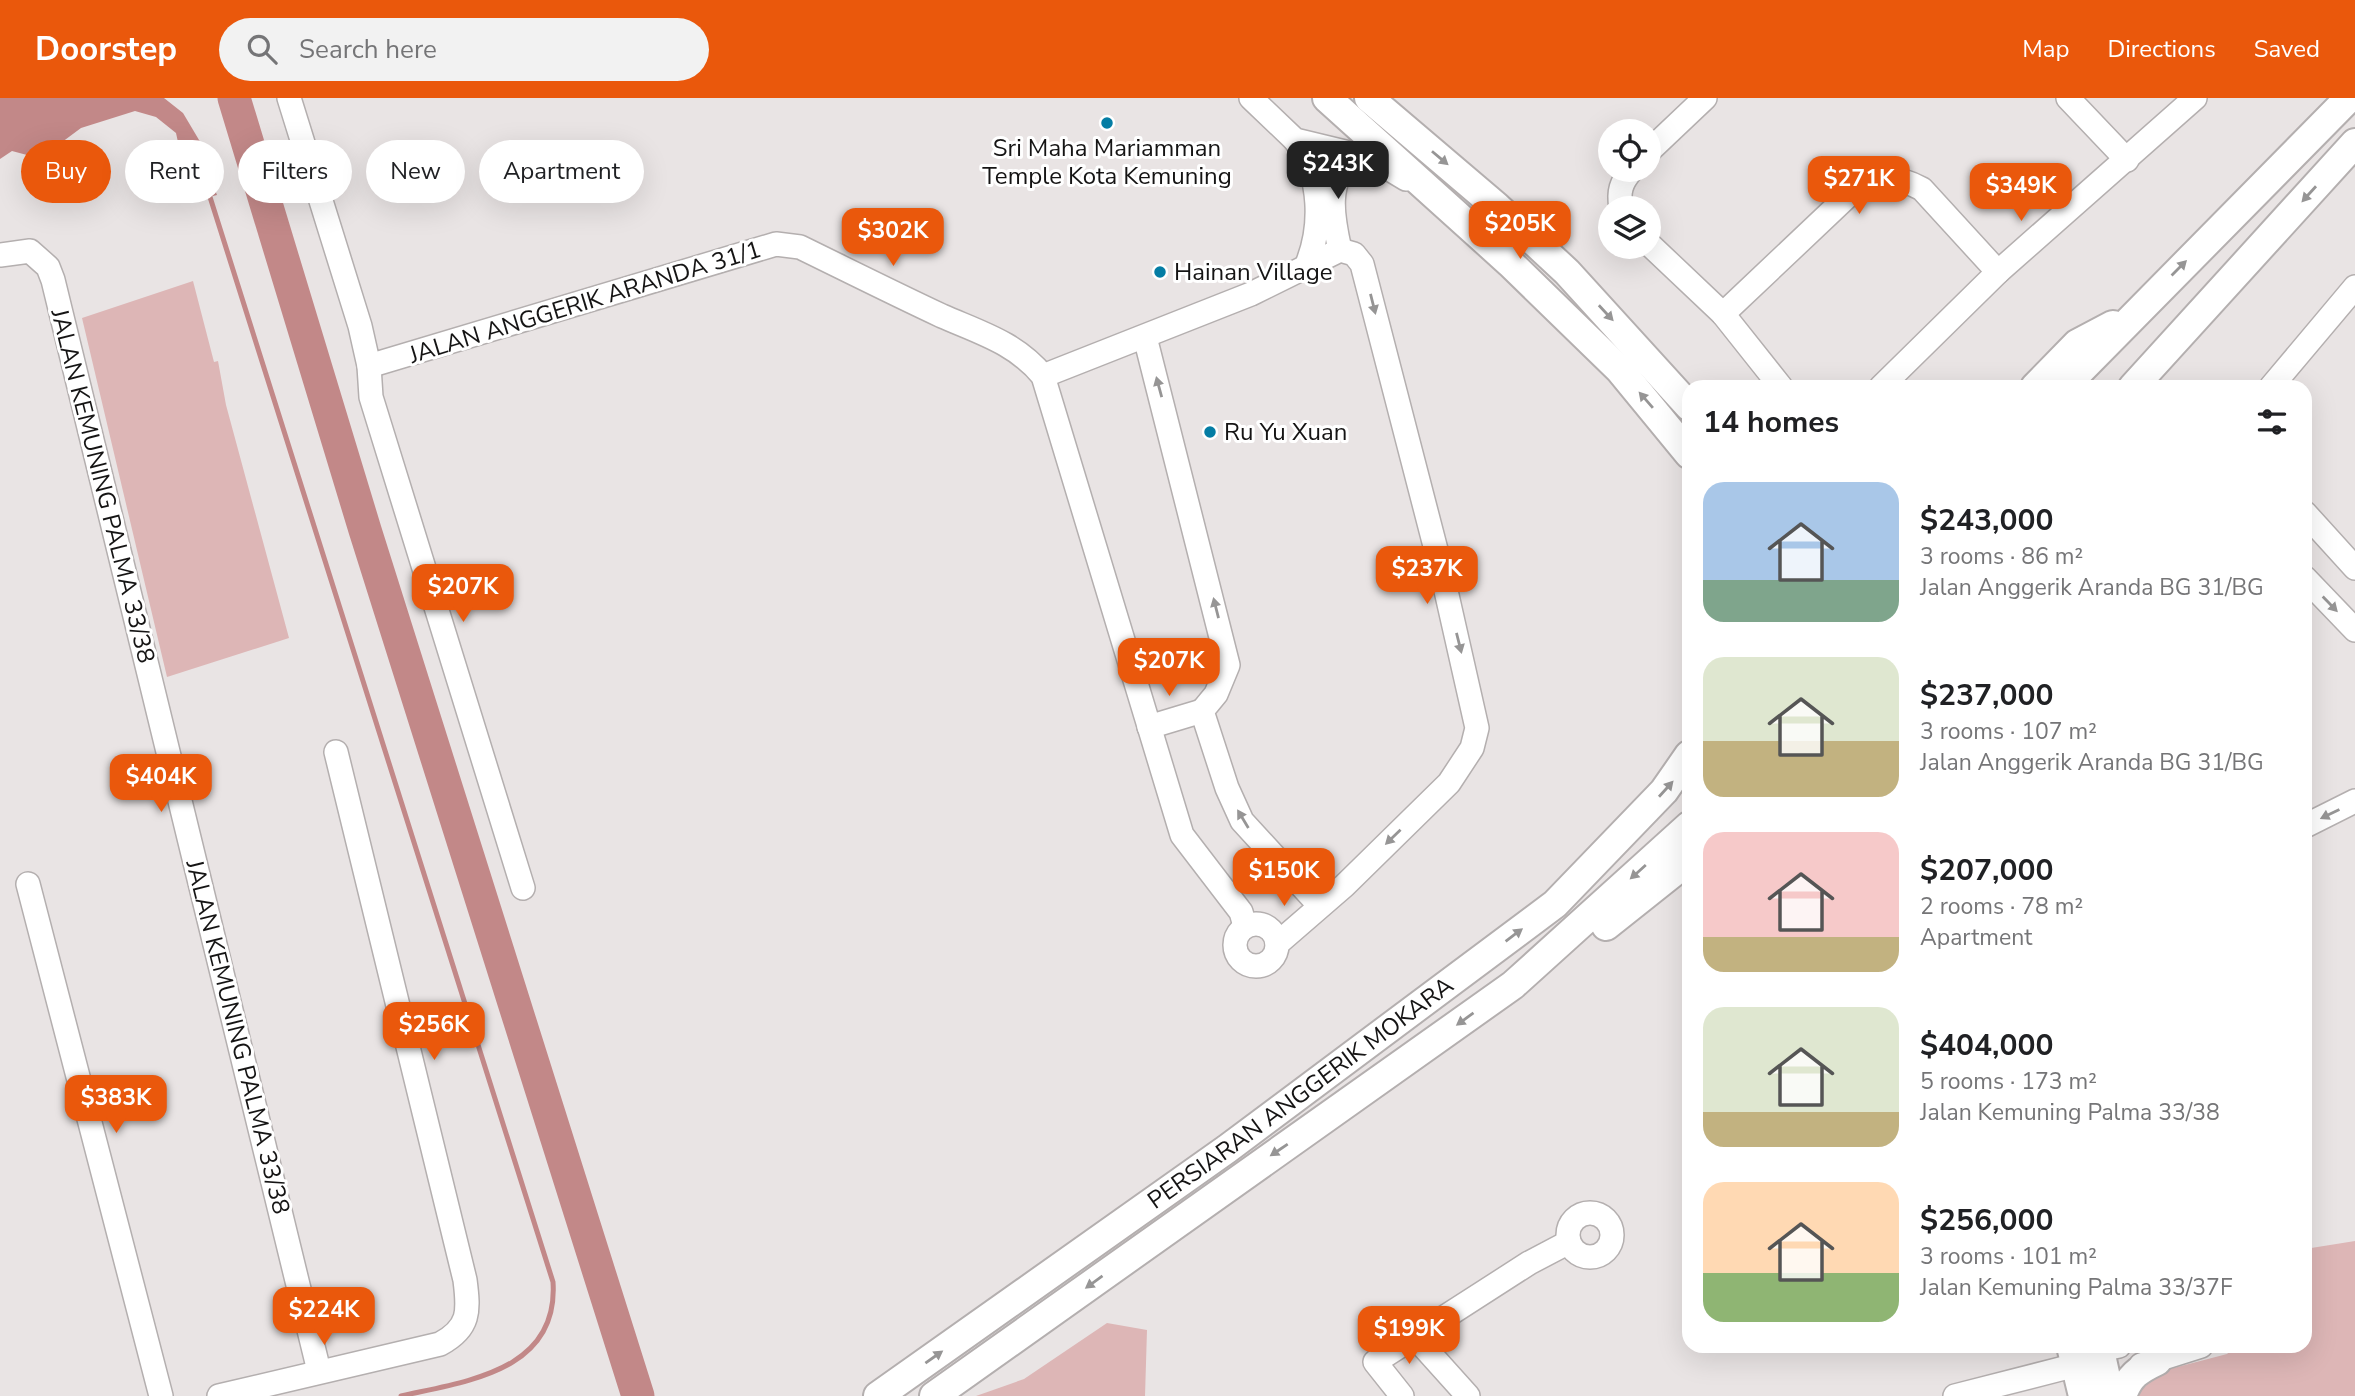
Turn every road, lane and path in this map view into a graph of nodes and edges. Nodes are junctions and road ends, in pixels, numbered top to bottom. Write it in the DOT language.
graph roads {
  1 [pos="289,98"];
  2 [pos="1251,98"];
  3 [pos="1327,98"];
  4 [pos="1369,98"];
  5 [pos="1705,98"];
  6 [pos="2068,98"];
  7 [pos="2195,98"];
  8 [pos="2349,98"];
  9 [pos="1295,140"];
  10 [pos="1661,140"];
  11 [pos="2355,143"];
  12 [pos="1353,154"];
  13 [pos="2127,160"];
  14 [pos="1439,202"];
  15 [pos="1340,250"];
  16 [pos="0,255"];
  17 [pos="1661,255"];
  18 [pos="1305,269"];
  19 [pos="1998,272"];
  20 [pos="2353,295"];
  21 [pos="1723,314"];
  22 [pos="2131,316"];
  23 [pos="1145,337"];
  24 [pos="1641,350"];
  25 [pos="369,366"];
  26 [pos="1043,376"];
  27 [pos="1775,380"];
  28 [pos="1888,380"];
  29 [pos="2042,380"];
  30 [pos="2071,380"];
  31 [pos="2142,380"];
  32 [pos="2277,380"];
  33 [pos="1682,381"];
  34 [pos="1682,398"];
  35 [pos="1682,445"];
  36 [pos="2312,521"];
  37 [pos="2355,568"];
  38 [pos="2312,585"];
  39 [pos="2355,630"];
  40 [pos="1202,711"];
  41 [pos="1149,727"];
  42 [pos="336,752"];
  43 [pos="1682,765"];
  44 [pos="2355,802"];
  45 [pos="2312,824"];
  46 [pos="1682,832"];
  47 [pos="1682,866"];
  48 [pos="28,884"];
  49 [pos="523,888"];
  50 [pos="1320,906"];
  51 [pos="1245,926"];
  52 [pos="1277,944"];
  53 [pos="1513,985"];
  54 [pos="1569,1242"];
  55 [pos="1415,1337"];
  56 [pos="2180,1353"];
  57 [pos="2097,1358"];
  58 [pos="2157,1361"];
  59 [pos="319,1371"];
  60 [pos="161,1396"];
  61 [pos="219,1396"];
  62 [pos="878,1396"];
  63 [pos="934,1396"];
  64 [pos="1402,1396"];
  65 [pos="1468,1396"];
  66 [pos="1955,1396"];
  67 [pos="2083,1396"];
  68 [pos="2122,1396"];
  1 -- 25 [label="street"];
  2 -- 9 [label="street"];
  3 -- 14 [label="main road"];
  4 -- 24 [label="main road, one-way"];
  5 -- 10 [label="street"];
  6 -- 13 [label="street"];
  7 -- 13 [label="street"];
  22 -- 8 [label="main road, one-way"];
  9 -- 12 [label="street"];
  9 -- 18 [label="street"];
  11 -- 31 [label="main road, one-way"];
  12 -- 14 [label="street"];
  12 -- 15 [label="street"];
  13 -- 19 [label="street"];
  35 -- 14 [label="main road, one-way"];
  15 -- 18 [label="street"];
  15 -- 50 [label="street, one-way"];
  16 -- 59 [label="street, JALAN KEMUNING PALMA 33/38"];
  17 -- 21 [label="street"];
  18 -- 23 [label="street"];
  19 -- 21 [label="street"];
  19 -- 28 [label="street"];
  20 -- 32 [label="street"];
  21 -- 27 [label="street"];
  22 -- 29 [label="main road"];
  22 -- 30 [label="main road"];
  23 -- 26 [label="street"];
  40 -- 23 [label="street, one-way"];
  24 -- 33 [label="main road"];
  24 -- 34 [label="main road"];
  25 -- 26 [label="street, JALAN ANGGERIK ARANDA 31/1"];
  25 -- 49 [label="street"];
  26 -- 41 [label="street, JALAN ANGGERIK ARANDA 31/1"];
  36 -- 37 [label="street"];
  38 -- 39 [label="street, one-way"];
  40 -- 41 [label="street"];
  50 -- 40 [label="street, one-way"];
  41 -- 51 [label="street, JALAN ANGGERIK ARANDA 31/1"];
  42 -- 59 [label="street"];
  62 -- 43 [label="main road, PERSIARAN ANGGERIK MOKARA, one-way"];
  44 -- 45 [label="street, one-way"];
  46 -- 53 [label="main road, PERSIARAN ANGGERIK MOKARA, one-way"];
  47 -- 53 [label="main road"];
  48 -- 60 [label="street"];
  50 -- 52 [label="street"];
  51 -- 52 [label="street"];
  51 -- 52 [label="street"];
  53 -- 63 [label="main road, PERSIARAN ANGGERIK MOKARA, one-way"];
  54 -- 55 [label="street"];
  55 -- 64 [label="street"];
  55 -- 65 [label="street"];
  56 -- 58 [label="street"];
  57 -- 58 [label="street"];
  57 -- 66 [label="street"];
  57 -- 67 [label="main road"];
  58 -- 68 [label="main road"];
  59 -- 61 [label="street"];
}
